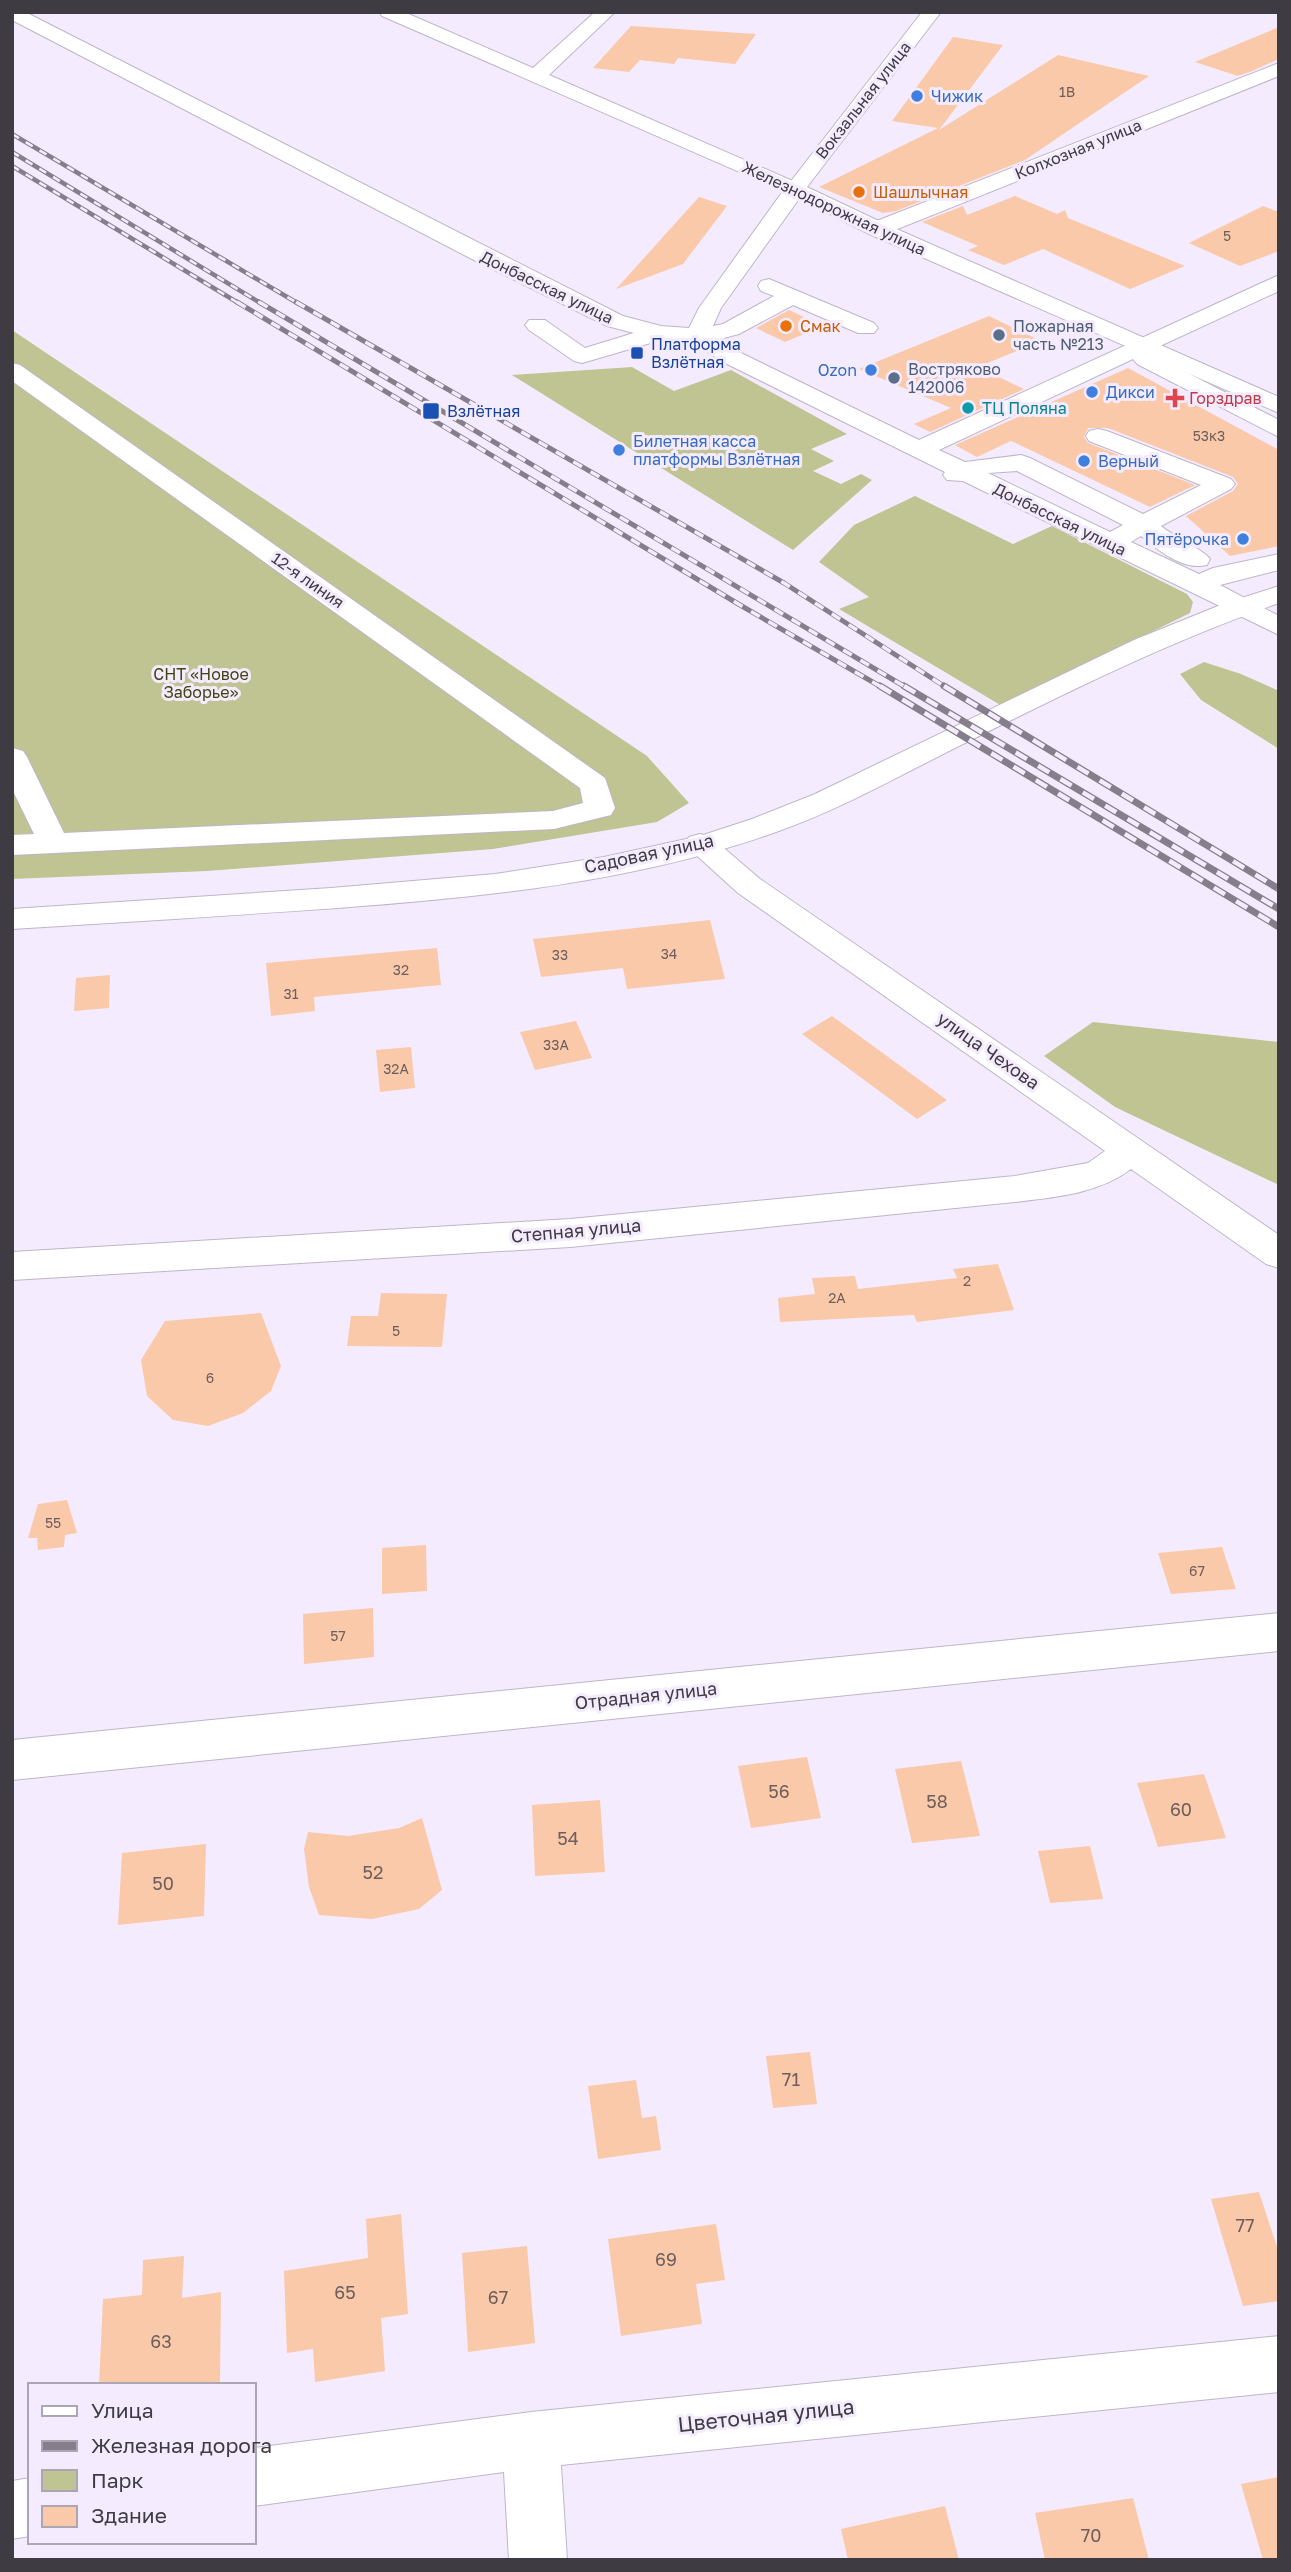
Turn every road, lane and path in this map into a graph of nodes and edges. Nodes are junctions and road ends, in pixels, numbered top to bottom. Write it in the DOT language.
graph roads {
  1 [pos="388,12"];
  2 [pos="606,12"];
  3 [pos="932,12"];
  4 [pos="12,13"];
  5 [pos="1274,74"];
  6 [pos="535,77"];
  7 [pos="795,189"];
  8 [pos="877,229"];
  9 [pos="735,273"];
  10 [pos="1279,282"];
  11 [pos="792,296"];
  12 [pos="537,325"];
  13 [pos="866,328"];
  14 [pos="660,333"];
  15 [pos="701,336"];
  16 [pos="1144,352"];
  17 [pos="12,370"];
  18 [pos="1279,406"];
  19 [pos="1279,430"];
  20 [pos="1097,436"];
  21 [pos="918,450"];
  22 [pos="961,471"];
  23 [pos="1142,523"];
  24 [pos="1110,542"];
  25 [pos="1279,562"];
  26 [pos="1223,574"];
  27 [pos="1198,584"];
  28 [pos="1279,594"];
  29 [pos="1238,608"];
  30 [pos="1279,627"];
  31 [pos="12,757"];
  32 [pos="53,842"];
  33 [pos="700,844"];
  34 [pos="12,845"];
  35 [pos="12,919"];
  36 [pos="1130,1151"];
  37 [pos="1279,1254"];
  38 [pos="12,1266"];
  39 [pos="1279,1632"];
  40 [pos="12,1760"];
  41 [pos="1279,2364"];
  42 [pos="531,2440"];
  43 [pos="256,2477"];
  44 [pos="538,2560"];
  1 -- 6 [label="street, Железнодорожная улица"];
  2 -- 6 [label="street"];
  3 -- 7 [label="street, Вокзальная улица"];
  4 -- 14 [label="street, Донбасская улица"];
  5 -- 8 [label="street, Колхозная улица"];
  6 -- 7 [label="street, Железнодорожная улица"];
  7 -- 8 [label="street, Железнодорожная улица"];
  7 -- 9 [label="street, Вокзальная улица"];
  8 -- 16 [label="street, Железнодорожная улица"];
  9 -- 11 [label="street"];
  9 -- 15 [label="street, Вокзальная улица"];
  10 -- 16 [label="street"];
  11 -- 13 [label="street"];
  11 -- 15 [label="street"];
  12 -- 14 [label="street"];
  14 -- 15 [label="street, Донбасская улица"];
  15 -- 21 [label="street"];
  16 -- 18 [label="street, Железнодорожная улица"];
  16 -- 19 [label="street"];
  16 -- 21 [label="street"];
  17 -- 32 [label="street, 12-я линия"];
  20 -- 23 [label="street"];
  21 -- 22 [label="street"];
  22 -- 23 [label="street"];
  22 -- 24 [label="street, Донбасская улица"];
  23 -- 24 [label="street"];
  23 -- 26 [label="street"];
  24 -- 27 [label="street, Донбасская улица"];
  25 -- 26 [label="street"];
  26 -- 27 [label="street"];
  27 -- 29 [label="street, Донбасская улица"];
  28 -- 29 [label="street, Садовая улица"];
  29 -- 30 [label="street, Донбасская улица"];
  29 -- 33 [label="street, Садовая улица"];
  31 -- 32 [label="street"];
  32 -- 34 [label="street"];
  33 -- 35 [label="street, Садовая улица"];
  33 -- 36 [label="street, улица Чехова"];
  36 -- 37 [label="street, улица Чехова"];
  36 -- 38 [label="street, Степная улица"];
  39 -- 40 [label="street, Отрадная улица"];
  41 -- 42 [label="street, Цветочная улица"];
  42 -- 43 [label="street, Цветочная улица"];
  42 -- 44 [label="street"];
}
